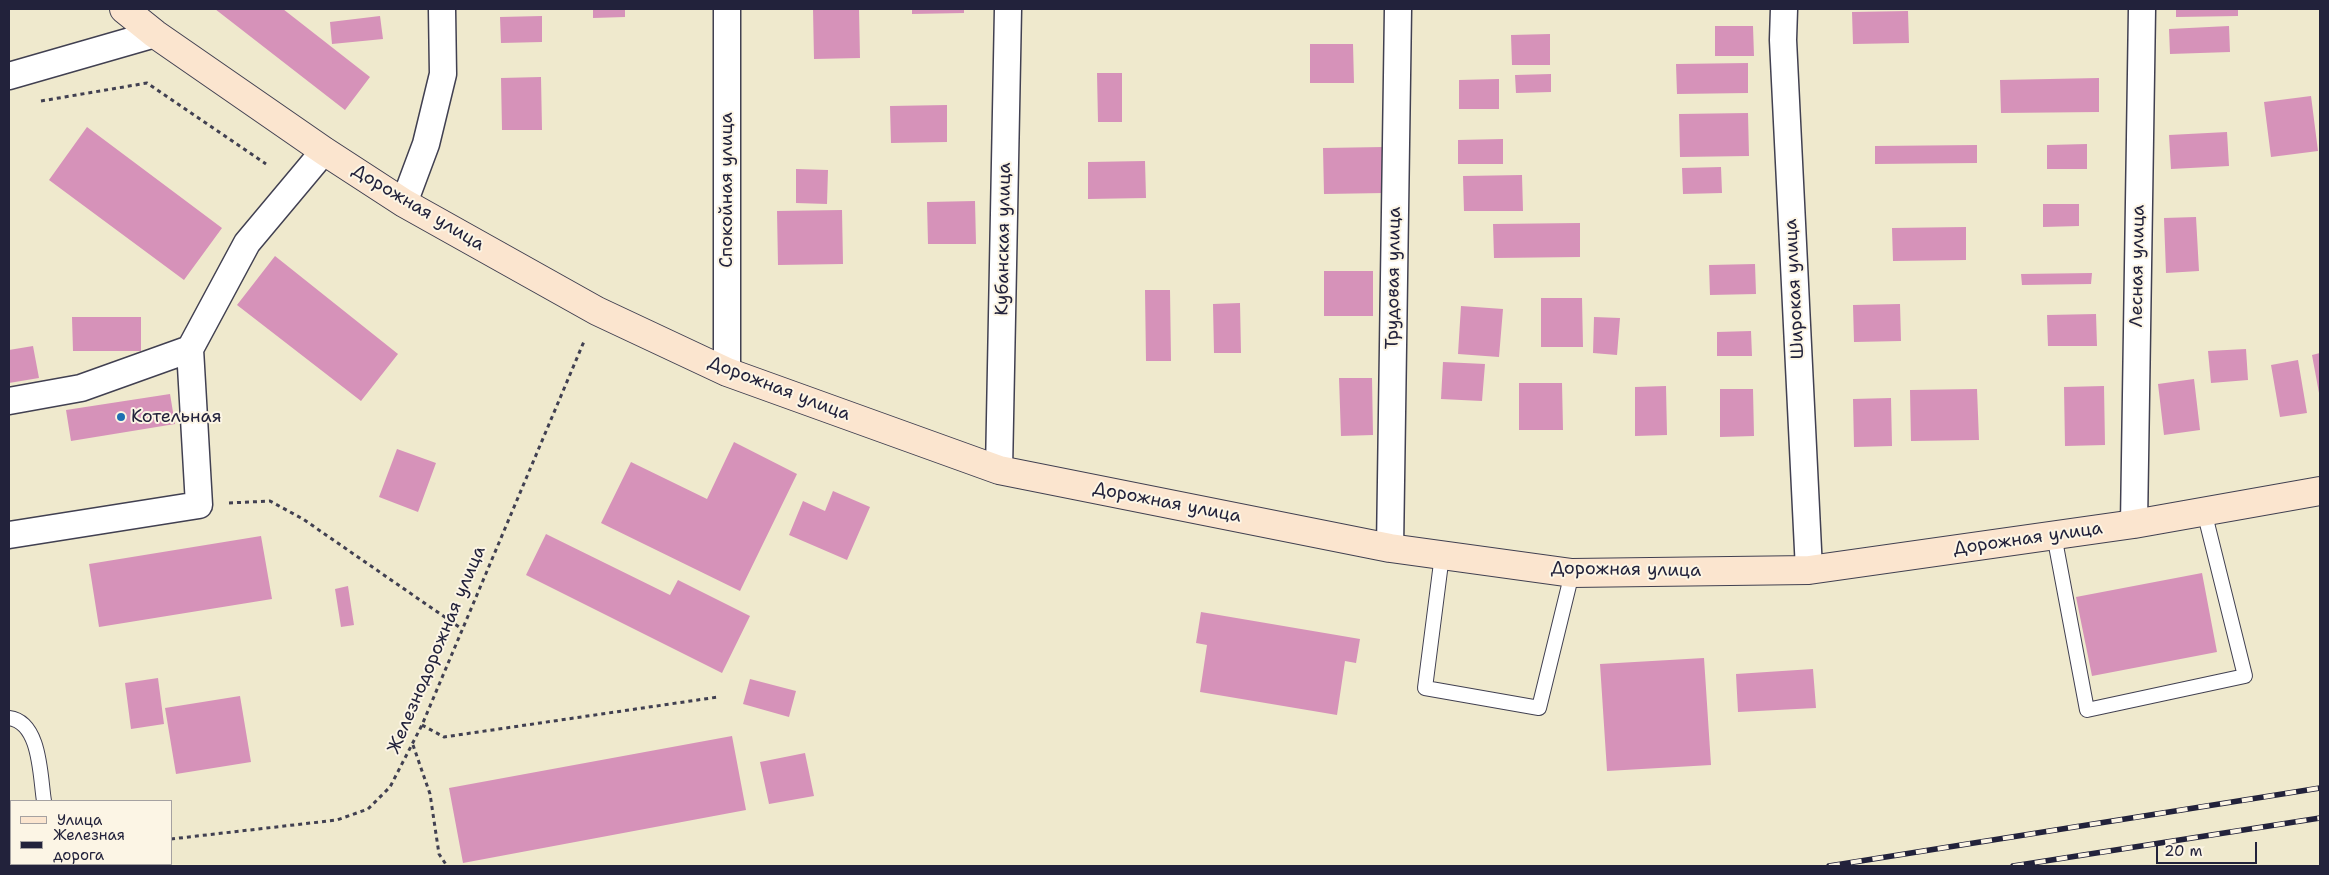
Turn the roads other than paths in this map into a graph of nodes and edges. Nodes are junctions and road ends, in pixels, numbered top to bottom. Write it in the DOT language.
graph roads {
  1 [pos="124,9"];
  2 [pos="442,9"];
  3 [pos="727,9"];
  4 [pos="1008,9"];
  5 [pos="1398,9"];
  6 [pos="1784,9"];
  7 [pos="2142,9"];
  8 [pos="155,34"];
  9 [pos="9,76"];
  10 [pos="324,151"];
  11 [pos="404,203"];
  12 [pos="190,348"];
  13 [pos="727,372"];
  14 [pos="9,400"];
  15 [pos="999,470"];
  16 [pos="2320,491"];
  17 [pos="2204,512"];
  18 [pos="2134,524"];
  19 [pos="9,535"];
  20 [pos="2054,535"];
  21 [pos="1390,548"];
  22 [pos="1442,555"];
  23 [pos="1809,570"];
  24 [pos="1572,573"];
  25 [pos="9,718"];
  26 [pos="44,800"];
  1 -- 8 [label="main road, Дорожная улица"];
  2 -- 11 [label="street"];
  3 -- 13 [label="street, Спокойная улица"];
  4 -- 15 [label="street, Кубанская улица"];
  5 -- 21 [label="street, Трудовая улица"];
  6 -- 23 [label="street, Широкая улица"];
  7 -- 18 [label="street, Лесная улица"];
  8 -- 9 [label="street"];
  8 -- 10 [label="main road, Дорожная улица"];
  10 -- 11 [label="main road, Дорожная улица"];
  10 -- 12 [label="street"];
  11 -- 13 [label="main road, Дорожная улица"];
  12 -- 14 [label="street"];
  12 -- 19 [label="street"];
  13 -- 15 [label="main road, Дорожная улица"];
  15 -- 21 [label="main road, Дорожная улица"];
  16 -- 17 [label="main road, Дорожная улица"];
  17 -- 18 [label="main road, Дорожная улица"];
  17 -- 20 [label="lane"];
  18 -- 20 [label="main road, Дорожная улица"];
  20 -- 23 [label="main road, Дорожная улица"];
  21 -- 22 [label="main road, Дорожная улица"];
  22 -- 24 [label="main road, Дорожная улица"];
  22 -- 24 [label="lane"];
  23 -- 24 [label="main road, Дорожная улица"];
  25 -- 26 [label="lane"];
}
